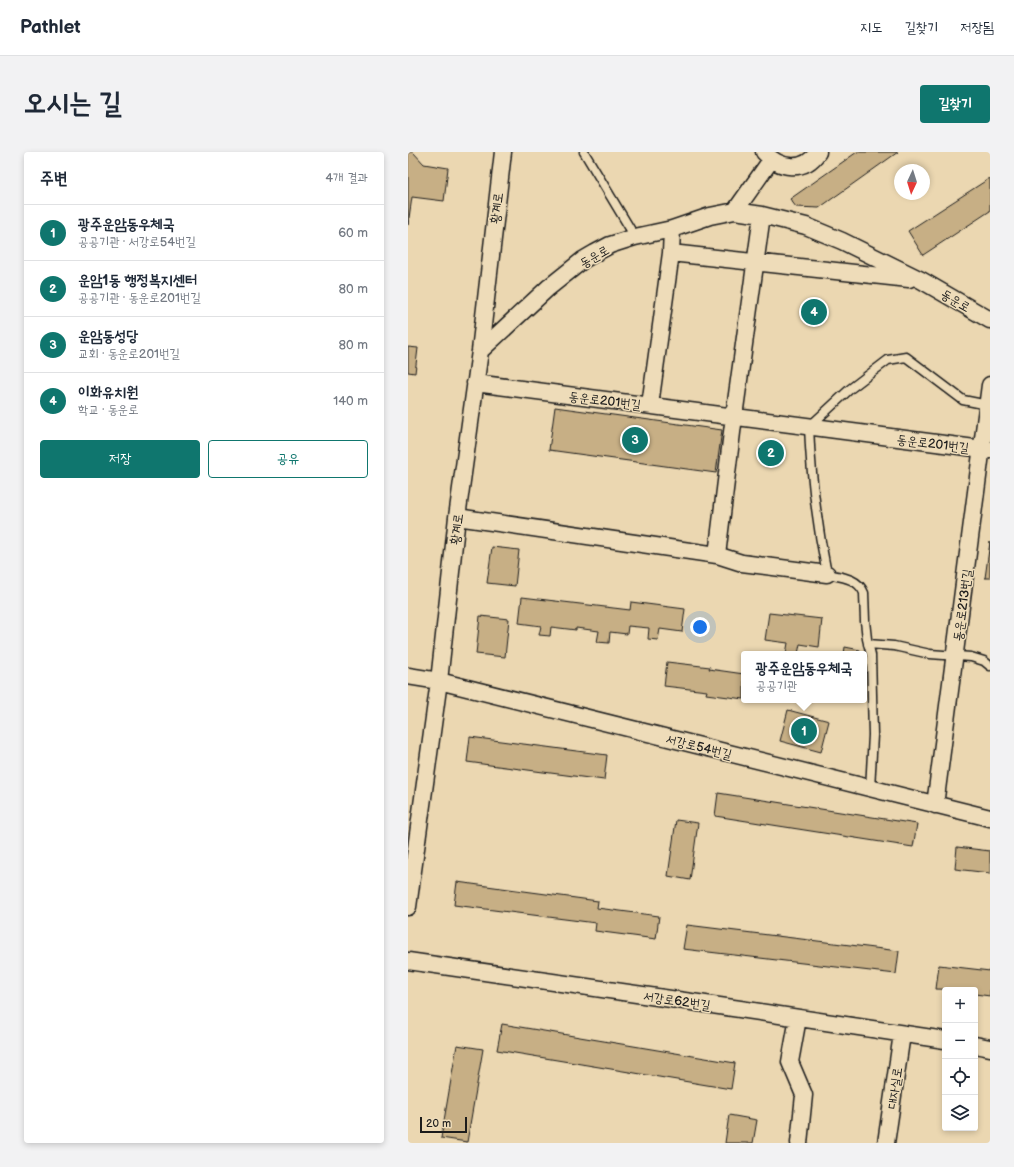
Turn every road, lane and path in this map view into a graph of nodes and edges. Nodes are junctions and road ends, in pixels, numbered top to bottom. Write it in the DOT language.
graph roads {
  1 [pos="503,152"];
  2 [pos="584,152"];
  3 [pos="818,152"];
  4 [pos="768,156"];
  5 [pos="735,211"];
  6 [pos="762,215"];
  7 [pos="672,229"];
  8 [pos="635,237"];
  9 [pos="671,253"];
  10 [pos="756,262"];
  11 [pos="922,280"];
  12 [pos="990,320"];
  13 [pos="480,350"];
  14 [pos="475,382"];
  15 [pos="990,385"];
  16 [pos="989,404"];
  17 [pos="650,405"];
  18 [pos="734,416"];
  19 [pos="809,427"];
  20 [pos="986,450"];
  21 [pos="457,517"];
  22 [pos="717,555"];
  23 [pos="827,574"];
  24 [pos="868,644"];
  25 [pos="955,656"];
  26 [pos="990,666"];
  27 [pos="408,676"];
  28 [pos="439,681"];
  29 [pos="870,789"];
  30 [pos="935,805"];
  31 [pos="990,818"];
  32 [pos="408,907"];
  33 [pos="408,961"];
  34 [pos="798,1018"];
  35 [pos="902,1034"];
  36 [pos="942,1040"];
  37 [pos="978,1046"];
  38 [pos="990,1048"];
  39 [pos="799,1143"];
  40 [pos="886,1143"];
  1 -- 13 [label="street, 황계로"];
  2 -- 8 [label="lane"];
  3 -- 4 [label="street"];
  4 -- 5 [label="street"];
  5 -- 6 [label="street, 동운로"];
  5 -- 7 [label="street, 동운로"];
  6 -- 10 [label="street"];
  6 -- 11 [label="street, 동운로"];
  7 -- 8 [label="street, 동운로"];
  7 -- 9 [label="street"];
  8 -- 13 [label="street, 동운로"];
  9 -- 10 [label="street, 동운로"];
  9 -- 17 [label="street"];
  10 -- 11 [label="street, 동운로"];
  10 -- 18 [label="street"];
  11 -- 12 [label="street, 동운로"];
  13 -- 14 [label="street, 황계로"];
  14 -- 17 [label="street, 동운로201번길"];
  14 -- 21 [label="street, 황계로"];
  15 -- 16 [label="street, 동운로213번길"];
  16 -- 19 [label="lane"];
  16 -- 20 [label="street, 동운로213번길"];
  17 -- 18 [label="street, 동운로201번길"];
  18 -- 19 [label="street, 동운로201번길"];
  18 -- 22 [label="street"];
  19 -- 20 [label="street, 동운로201번길"];
  19 -- 23 [label="lane"];
  20 -- 25 [label="street, 동운로213번길"];
  21 -- 22 [label="street"];
  21 -- 28 [label="street, 황계로"];
  22 -- 23 [label="street"];
  23 -- 24 [label="lane"];
  24 -- 25 [label="lane"];
  24 -- 29 [label="lane"];
  25 -- 26 [label="lane"];
  25 -- 30 [label="street, 동운로213번길"];
  27 -- 28 [label="street, 서강로54번길"];
  28 -- 29 [label="street, 서강로54번길"];
  28 -- 32 [label="street, 황계로"];
  29 -- 30 [label="street, 서강로54번길"];
  30 -- 31 [label="street, 서강로54번길"];
  33 -- 34 [label="street, 서강로62번길"];
  34 -- 35 [label="street, 서강로62번길"];
  34 -- 39 [label="street"];
  35 -- 36 [label="street, 서강로62번길"];
  35 -- 40 [label="street, 대자실로"];
  37 -- 38 [label="street"];
}
